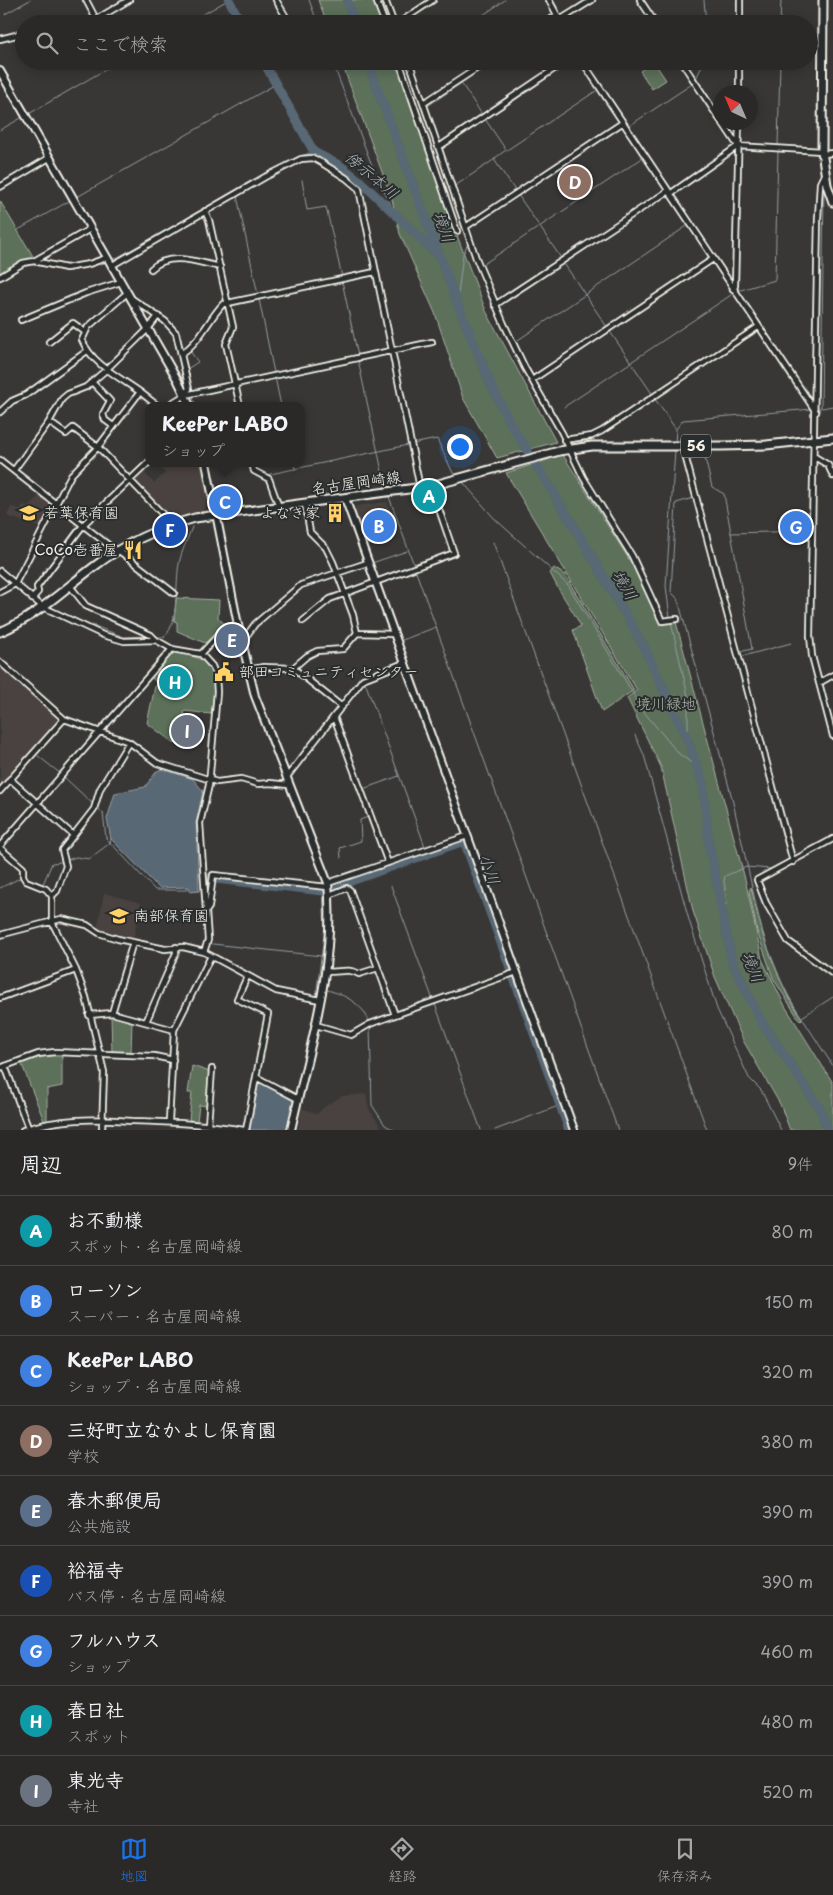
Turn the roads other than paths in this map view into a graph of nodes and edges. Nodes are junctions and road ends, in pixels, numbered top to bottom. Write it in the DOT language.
graph roads {
  1 [pos="86,0"];
  2 [pos="129,0"];
  3 [pos="276,0"];
  4 [pos="376,0"];
  5 [pos="385,0"];
  6 [pos="433,0"];
  7 [pos="549,0"];
  8 [pos="592,0"];
  9 [pos="640,0"];
  10 [pos="740,0"];
  11 [pos="823,0"];
  12 [pos="94,15"];
  13 [pos="102,15"];
  14 [pos="285,15"];
  15 [pos="382,15"];
  16 [pos="392,15"];
  17 [pos="410,15"];
  18 [pos="557,15"];
  19 [pos="571,15"];
  20 [pos="650,15"];
  21 [pos="740,15"];
  22 [pos="15,35"];
  23 [pos="0,39"];
  24 [pos="402,70"];
  25 [pos="412,70"];
  26 [pos="474,70"];
  27 [pos="553,70"];
  28 [pos="588,70"];
  29 [pos="687,70"];
  30 [pos="739,70"];
  31 [pos="0,72"];
  32 [pos="739,85"];
  33 [pos="424,103"];
  34 [pos="713,109"];
  35 [pos="622,123"];
  36 [pos="727,130"];
  37 [pos="739,130"];
  38 [pos="439,146"];
  39 [pos="738,146"];
  40 [pos="822,152"];
  41 [pos="833,154"];
  42 [pos="49,158"];
  43 [pos="825,172"];
  44 [pos="0,187"];
  45 [pos="833,189"];
  46 [pos="669,193"];
  47 [pos="833,202"];
  48 [pos="205,211"];
  49 [pos="467,226"];
  50 [pos="90,229"];
  51 [pos="457,230"];
  52 [pos="106,258"];
  53 [pos="713,259"];
  54 [pos="34,261"];
  55 [pos="111,266"];
  56 [pos="220,267"];
  57 [pos="151,269"];
  58 [pos="375,272"];
  59 [pos="0,278"];
  60 [pos="120,282"];
  61 [pos="733,289"];
  62 [pos="128,296"];
  63 [pos="228,303"];
  64 [pos="496,305"];
  65 [pos="158,316"];
  66 [pos="21,320"];
  67 [pos="758,327"];
  68 [pos="148,330"];
  69 [pos="85,332"];
  70 [pos="50,342"];
  71 [pos="432,342"];
  72 [pos="87,351"];
  73 [pos="392,352"];
  74 [pos="182,354"];
  75 [pos="107,369"];
  76 [pos="532,380"];
  77 [pos="92,382"];
  78 [pos="236,384"];
  79 [pos="140,392"];
  80 [pos="185,394"];
  81 [pos="153,402"];
  82 [pos="173,402"];
  83 [pos="188,402"];
  84 [pos="239,402"];
  85 [pos="0,412"];
  86 [pos="816,413"];
  87 [pos="49,422"];
  88 [pos="113,426"];
  89 [pos="833,438"];
  90 [pos="816,439"];
  91 [pos="564,440"];
  92 [pos="695,446"];
  93 [pos="98,447"];
  94 [pos="569,449"];
  95 [pos="815,457"];
  96 [pos="0,460"];
  97 [pos="145,466"];
  98 [pos="207,467"];
  99 [pos="253,467"];
  100 [pos="14,470"];
  101 [pos="833,476"];
  102 [pos="130,481"];
  103 [pos="431,486"];
  104 [pos="420,488"];
  105 [pos="345,498"];
  106 [pos="57,503"];
  107 [pos="306,504"];
  108 [pos="279,507"];
  109 [pos="217,515"];
  110 [pos="84,524"];
  111 [pos="172,524"];
  112 [pos="117,551"];
  113 [pos="367,563"];
  114 [pos="0,572"];
  115 [pos="337,574"];
  116 [pos="374,582"];
  117 [pos="15,584"];
  118 [pos="70,586"];
  119 [pos="0,592"];
  120 [pos="174,593"];
  121 [pos="345,593"];
  122 [pos="32,599"];
  123 [pos="44,607"];
  124 [pos="676,619"];
  125 [pos="303,621"];
  126 [pos="238,625"];
  127 [pos="0,632"];
  128 [pos="357,633"];
  129 [pos="393,634"];
  130 [pos="156,640"];
  131 [pos="242,642"];
  132 [pos="172,649"];
  133 [pos="201,654"];
  134 [pos="0,662"];
  135 [pos="404,663"];
  136 [pos="293,668"];
  137 [pos="248,670"];
  138 [pos="833,675"];
  139 [pos="819,683"];
  140 [pos="342,707"];
  141 [pos="334,716"];
  142 [pos="64,719"];
  143 [pos="99,731"];
  144 [pos="833,736"];
  145 [pos="129,742"];
  146 [pos="10,778"];
  147 [pos="208,778"];
  148 [pos="288,781"];
  149 [pos="0,790"];
  150 [pos="38,803"];
  151 [pos="73,835"];
  152 [pos="467,836"];
  153 [pos="833,839"];
  154 [pos="0,847"];
  155 [pos="793,862"];
  156 [pos="388,863"];
  157 [pos="328,890"];
  158 [pos="52,896"];
  159 [pos="205,912"];
  160 [pos="52,922"];
  161 [pos="0,935"];
  162 [pos="132,942"];
  163 [pos="176,947"];
  164 [pos="204,952"];
  165 [pos="211,956"];
  166 [pos="378,968"];
  167 [pos="76,970"];
  168 [pos="325,971"];
  169 [pos="517,972"];
  170 [pos="833,974"];
  171 [pos="247,977"];
  172 [pos="0,998"];
  173 [pos="320,1000"];
  174 [pos="89,1014"];
  175 [pos="112,1014"];
  176 [pos="395,1015"];
  177 [pos="146,1022"];
  178 [pos="316,1025"];
  179 [pos="174,1030"];
  180 [pos="100,1054"];
  181 [pos="173,1060"];
  182 [pos="2,1067"];
  183 [pos="212,1069"];
  184 [pos="256,1077"];
  185 [pos="298,1099"];
  186 [pos="102,1120"];
  187 [pos="169,1121"];
  188 [pos="208,1125"];
  189 [pos="27,1129"];
  190 [pos="102,1130"];
  191 [pos="245,1130"];
  192 [pos="291,1130"];
  193 [pos="574,1130"];
  1 -- 12 [label="street"];
  2 -- 13 [label="street"];
  3 -- 14 [label="street"];
  4 -- 15 [label="street"];
  5 -- 16 [label="street"];
  6 -- 17 [label="street"];
  7 -- 18 [label="street"];
  8 -- 19 [label="street"];
  9 -- 20 [label="street"];
  10 -- 21 [label="street"];
  11 -- 40 [label="main road"];
  22 -- 23 [label="street"];
  24 -- 51 [label="street"];
  25 -- 33 [label="street"];
  26 -- 33 [label="street"];
  27 -- 38 [label="street"];
  28 -- 35 [label="street"];
  29 -- 34 [label="street"];
  30 -- 32 [label="street"];
  31 -- 42 [label="street"];
  33 -- 38 [label="street"];
  35 -- 46 [label="street"];
  35 -- 49 [label="street"];
  36 -- 39 [label="street"];
  37 -- 39 [label="street"];
  38 -- 49 [label="street"];
  39 -- 40 [label="street"];
  39 -- 46 [label="street"];
  39 -- 61 [label="street"];
  40 -- 41 [label="street"];
  40 -- 43 [label="main road"];
  42 -- 44 [label="street"];
  42 -- 50 [label="street"];
  43 -- 45 [label="main road"];
  43 -- 47 [label="main road"];
  43 -- 86 [label="street"];
  46 -- 53 [label="street"];
  46 -- 64 [label="street"];
  48 -- 55 [label="street"];
  48 -- 56 [label="street"];
  48 -- 58 [label="street"];
  49 -- 64 [label="street"];
  50 -- 52 [label="street"];
  50 -- 54 [label="street"];
  52 -- 54 [label="street"];
  52 -- 55 [label="street"];
  53 -- 61 [label="street"];
  53 -- 76 [label="street"];
  54 -- 59 [label="street"];
  55 -- 60 [label="street"];
  56 -- 57 [label="street"];
  56 -- 63 [label="street"];
  58 -- 63 [label="street"];
  58 -- 73 [label="street"];
  60 -- 62 [label="street"];
  60 -- 66 [label="street"];
  61 -- 67 [label="street"];
  62 -- 65 [label="street"];
  62 -- 68 [label="street"];
  62 -- 69 [label="street"];
  63 -- 74 [label="street"];
  63 -- 78 [label="street"];
  64 -- 76 [label="street"];
  65 -- 68 [label="street"];
  65 -- 74 [label="street"];
  67 -- 86 [label="street"];
  67 -- 91 [label="street"];
  68 -- 75 [label="street"];
  68 -- 80 [label="street"];
  69 -- 70 [label="street"];
  69 -- 72 [label="street"];
  71 -- 73 [label="street"];
  72 -- 75 [label="street"];
  72 -- 85 [label="street"];
  73 -- 78 [label="street"];
  73 -- 104 [label="street"];
  74 -- 80 [label="street"];
  75 -- 77 [label="street"];
  75 -- 79 [label="street"];
  76 -- 91 [label="street"];
  77 -- 87 [label="street"];
  77 -- 88 [label="street"];
  78 -- 80 [label="street"];
  78 -- 84 [label="street"];
  79 -- 81 [label="street"];
  79 -- 88 [label="street"];
  80 -- 82 [label="street"];
  80 -- 83 [label="street"];
  86 -- 90 [label="street"];
  87 -- 93 [label="street"];
  87 -- 100 [label="street"];
  88 -- 93 [label="street"];
  89 -- 90 [label="main road, 名古屋岡崎線 / 56"];
  90 -- 92 [label="main road, 名古屋岡崎線 / 56"];
  90 -- 95 [label="street"];
  91 -- 94 [label="street"];
  92 -- 94 [label="main road, 名古屋岡崎線 / 56"];
  92 -- 155 [label="street"];
  93 -- 102 [label="street"];
  93 -- 106 [label="street"];
  94 -- 103 [label="main road, 名古屋岡崎線 / 56"];
  94 -- 124 [label="street"];
  95 -- 101 [label="street"];
  95 -- 139 [label="street"];
  96 -- 100 [label="street"];
  97 -- 102 [label="street"];
  98 -- 109 [label="street"];
  99 -- 108 [label="street"];
  100 -- 106 [label="street"];
  102 -- 110 [label="street"];
  102 -- 111 [label="street"];
  103 -- 104 [label="main road, 名古屋岡崎線 / 56"];
  103 -- 116 [label="street"];
  104 -- 105 [label="main road, 名古屋岡崎線 / 56"];
  105 -- 107 [label="main road, 名古屋岡崎線 / 56"];
  105 -- 113 [label="street"];
  106 -- 110 [label="street"];
  106 -- 117 [label="street"];
  107 -- 108 [label="main road, 名古屋岡崎線 / 56"];
  107 -- 115 [label="street"];
  108 -- 109 [label="main road, 名古屋岡崎線 / 56"];
  109 -- 111 [label="main road, 名古屋岡崎線 / 56"];
  109 -- 126 [label="street"];
  110 -- 112 [label="street"];
  110 -- 122 [label="street"];
  111 -- 112 [label="main road, 名古屋岡崎線 / 56"];
  112 -- 118 [label="main road, 名古屋岡崎線 / 56"];
  112 -- 120 [label="street"];
  113 -- 115 [label="street"];
  113 -- 116 [label="street"];
  114 -- 117 [label="street"];
  115 -- 121 [label="street"];
  115 -- 131 [label="street"];
  116 -- 121 [label="street"];
  116 -- 129 [label="street"];
  117 -- 119 [label="street"];
  117 -- 122 [label="street"];
  118 -- 123 [label="main road, 名古屋岡崎線 / 56"];
  118 -- 130 [label="street"];
  121 -- 125 [label="street"];
  121 -- 128 [label="street"];
  122 -- 123 [label="street"];
  123 -- 127 [label="main road, 名古屋岡崎線 / 56"];
  123 -- 130 [label="street"];
  126 -- 131 [label="street"];
  126 -- 133 [label="street"];
  128 -- 129 [label="street"];
  128 -- 136 [label="street"];
  129 -- 135 [label="street"];
  130 -- 132 [label="street"];
  131 -- 137 [label="street"];
  132 -- 133 [label="street"];
  132 -- 143 [label="street"];
  133 -- 147 [label="street"];
  134 -- 142 [label="street"];
  135 -- 140 [label="street"];
  135 -- 152 [label="street"];
  136 -- 137 [label="street"];
  136 -- 140 [label="street"];
  137 -- 148 [label="street"];
  138 -- 139 [label="street"];
  139 -- 144 [label="street"];
  140 -- 141 [label="street"];
  141 -- 148 [label="street"];
  141 -- 156 [label="street"];
  142 -- 143 [label="street"];
  142 -- 146 [label="street"];
  143 -- 145 [label="street"];
  143 -- 150 [label="street"];
  145 -- 147 [label="street"];
  145 -- 151 [label="street"];
  146 -- 149 [label="street"];
  146 -- 150 [label="street"];
  147 -- 148 [label="street"];
  147 -- 159 [label="street"];
  148 -- 157 [label="street"];
  150 -- 151 [label="street"];
  150 -- 154 [label="street"];
  151 -- 158 [label="street"];
  152 -- 156 [label="street"];
  152 -- 169 [label="street"];
  153 -- 155 [label="street"];
  154 -- 158 [label="street"];
  155 -- 170 [label="street"];
  156 -- 157 [label="street"];
  157 -- 159 [label="street"];
  157 -- 166 [label="street"];
  157 -- 168 [label="street"];
  158 -- 160 [label="street"];
  159 -- 164 [label="street"];
  160 -- 161 [label="street"];
  160 -- 162 [label="street"];
  160 -- 167 [label="street"];
  162 -- 163 [label="street"];
  162 -- 175 [label="street"];
  163 -- 164 [label="street"];
  163 -- 177 [label="street"];
  164 -- 165 [label="street"];
  165 -- 171 [label="street"];
  165 -- 179 [label="street"];
  166 -- 168 [label="street"];
  166 -- 176 [label="street"];
  167 -- 172 [label="street"];
  167 -- 174 [label="street"];
  168 -- 173 [label="street"];
  169 -- 176 [label="street"];
  169 -- 193 [label="street"];
  171 -- 173 [label="street"];
  171 -- 184 [label="street"];
  173 -- 178 [label="street"];
  174 -- 175 [label="street"];
  174 -- 180 [label="street"];
  175 -- 177 [label="street"];
  176 -- 178 [label="street"];
  177 -- 179 [label="street"];
  178 -- 185 [label="street"];
  179 -- 181 [label="street"];
  180 -- 181 [label="street"];
  180 -- 182 [label="street"];
  180 -- 186 [label="street"];
  181 -- 187 [label="street"];
  182 -- 189 [label="street"];
  183 -- 188 [label="street"];
  184 -- 185 [label="street"];
  184 -- 191 [label="street"];
  185 -- 192 [label="street"];
  186 -- 187 [label="street"];
  186 -- 189 [label="street"];
  186 -- 190 [label="street"];
  187 -- 188 [label="street"];
  188 -- 191 [label="street"];
}
